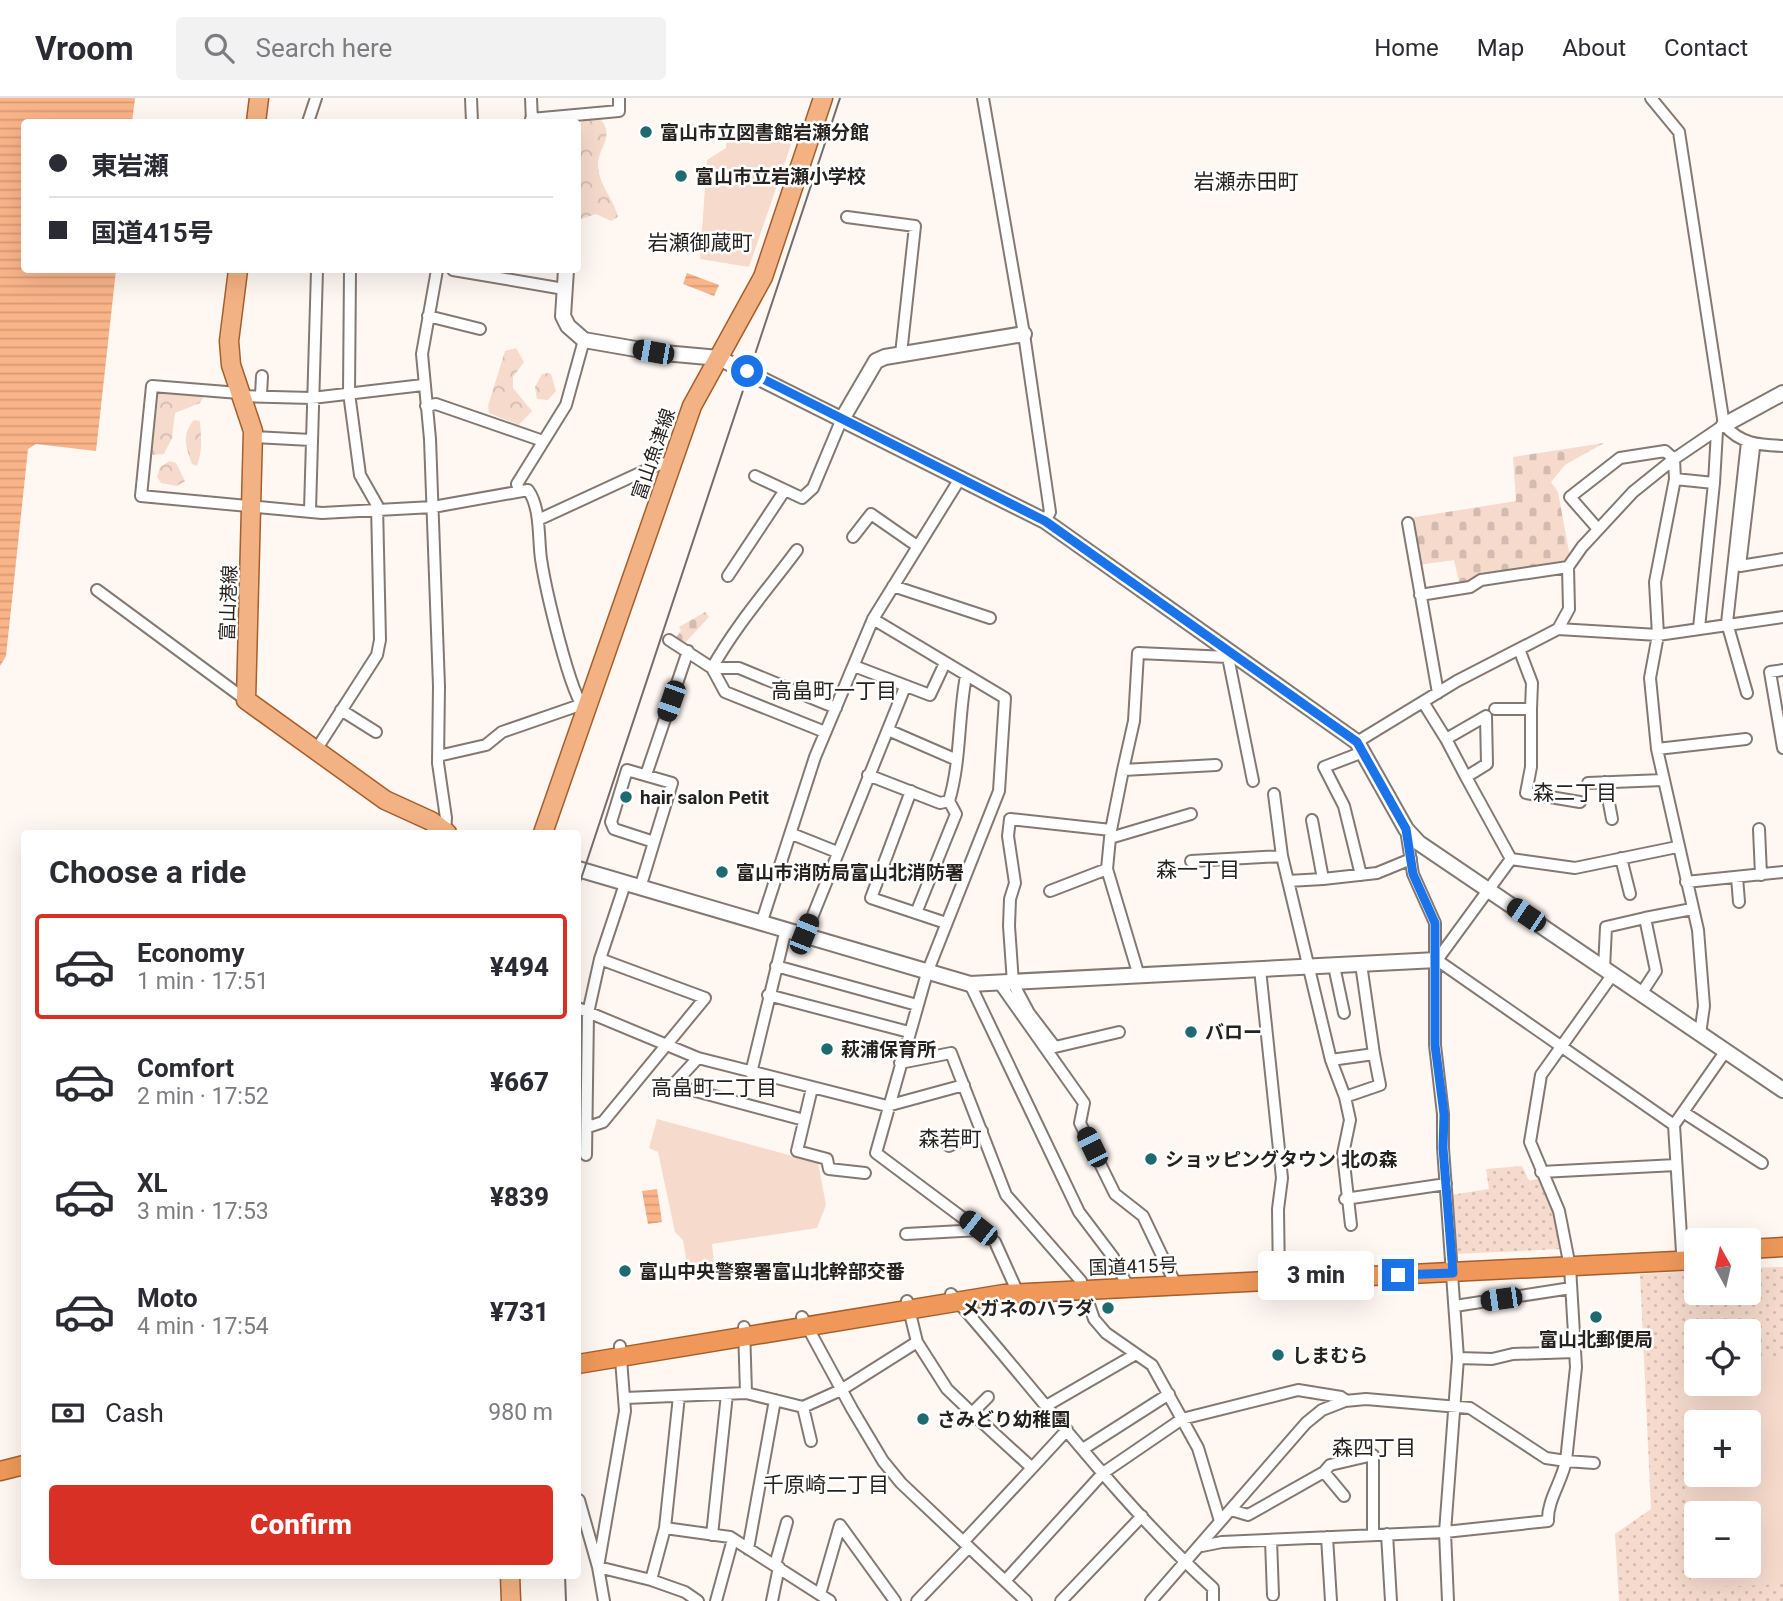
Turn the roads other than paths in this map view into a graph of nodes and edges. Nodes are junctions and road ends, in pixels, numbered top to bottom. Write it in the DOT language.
graph roads {
  1 [pos="258,98"];
  2 [pos="316,98"];
  3 [pos="471,98"];
  4 [pos="531,98"];
  5 [pos="619,98"];
  6 [pos="823,98"];
  7 [pos="983,98"];
  8 [pos="1651,98"];
  9 [pos="575,118"];
  10 [pos="256,119"];
  11 [pos="309,119"];
  12 [pos="472,119"];
  13 [pos="531,119"];
  14 [pos="847,217"];
  15 [pos="238,273"];
  16 [pos="317,273"];
  17 [pos="350,273"];
  18 [pos="436,273"];
  19 [pos="492,273"];
  20 [pos="566,273"];
  21 [pos="564,289"];
  22 [pos="428,316"];
  23 [pos="480,329"];
  24 [pos="1024,334"];
  25 [pos="584,340"];
  26 [pos="901,354"];
  27 [pos="719,358"];
  28 [pos="262,376"];
  29 [pos="423,385"];
  30 [pos="349,393"];
  31 [pos="1783,393"];
  32 [pos="240,394"];
  33 [pos="261,395"];
  34 [pos="312,398"];
  35 [pos="426,406"];
  36 [pos="841,421"];
  37 [pos="1721,428"];
  38 [pos="253,437"];
  39 [pos="311,440"];
  40 [pos="543,441"];
  41 [pos="1750,443"];
  42 [pos="1783,446"];
  43 [pos="1674,459"];
  44 [pos="672,462"];
  45 [pos="755,476"];
  46 [pos="961,477"];
  47 [pos="1675,479"];
  48 [pos="1714,483"];
  49 [pos="785,490"];
  50 [pos="519,491"];
  51 [pos="433,507"];
  52 [pos="253,508"];
  53 [pos="310,510"];
  54 [pos="376,512"];
  55 [pos="538,520"];
  56 [pos="1045,521"];
  57 [pos="1408,523"];
  58 [pos="1598,529"];
  59 [pos="853,537"];
  60 [pos="917,546"];
  61 [pos="797,550"];
  62 [pos="1783,559"];
  63 [pos="1568,567"];
  64 [pos="728,576"];
  65 [pos="892,586"];
  66 [pos="97,590"];
  67 [pos="1420,595"];
  68 [pos="1783,617"];
  69 [pos="990,618"];
  70 [pos="873,620"];
  71 [pos="1727,623"];
  72 [pos="1699,628"];
  73 [pos="1558,629"];
  74 [pos="1658,635"];
  75 [pos="668,640"];
  76 [pos="1519,649"];
  77 [pos="688,651"];
  78 [pos="1230,655"];
  79 [pos="945,663"];
  80 [pos="854,666"];
  81 [pos="712,668"];
  82 [pos="1783,670"];
  83 [pos="966,676"];
  84 [pos="905,687"];
  85 [pos="1438,692"];
  86 [pos="1747,693"];
  87 [pos="246,700"];
  88 [pos="1423,702"];
  89 [pos="583,708"];
  90 [pos="836,708"];
  91 [pos="1495,709"];
  92 [pos="1531,709"];
  93 [pos="341,710"];
  94 [pos="888,730"];
  95 [pos="376,732"];
  96 [pos="825,732"];
  97 [pos="1446,739"];
  98 [pos="1746,739"];
  99 [pos="1360,747"];
  100 [pos="1783,748"];
  101 [pos="1657,749"];
  102 [pos="316,750"];
  103 [pos="438,756"];
  104 [pos="957,760"];
  105 [pos="1216,765"];
  106 [pos="1123,770"];
  107 [pos="646,775"];
  108 [pos="868,775"];
  109 [pos="1466,777"];
  110 [pos="1663,780"];
  111 [pos="1253,781"];
  112 [pos="1605,782"];
  113 [pos="1588,783"];
  114 [pos="911,791"];
  115 [pos="1274,794"];
  116 [pos="949,801"];
  117 [pos="1580,802"];
  118 [pos="1191,814"];
  119 [pos="1612,819"];
  120 [pos="1312,820"];
  121 [pos="1406,829"];
  122 [pos="1759,829"];
  123 [pos="442,830"];
  124 [pos="446,830"];
  125 [pos="544,830"];
  126 [pos="792,834"];
  127 [pos="1111,834"];
  128 [pos="654,842"];
  129 [pos="1676,847"];
  130 [pos="837,852"];
  131 [pos="1282,856"];
  132 [pos="1621,858"];
  133 [pos="1411,859"];
  134 [pos="1511,859"];
  135 [pos="1191,862"];
  136 [pos="1107,869"];
  137 [pos="581,870"];
  138 [pos="1783,872"];
  139 [pos="1361,875"];
  140 [pos="1761,875"];
  141 [pos="1737,877"];
  142 [pos="1323,878"];
  143 [pos="1288,881"];
  144 [pos="1686,881"];
  145 [pos="625,884"];
  146 [pos="640,888"];
  147 [pos="1487,888"];
  148 [pos="1051,891"];
  149 [pos="1630,894"];
  150 [pos="1739,902"];
  151 [pos="1692,909"];
  152 [pos="916,913"];
  153 [pos="1645,918"];
  154 [pos="762,921"];
  155 [pos="946,923"];
  156 [pos="786,929"];
  157 [pos="804,934"];
  158 [pos="600,959"];
  159 [pos="1437,960"];
  160 [pos="1360,964"];
  161 [pos="776,965"];
  162 [pos="1334,965"];
  163 [pos="1308,967"];
  164 [pos="1260,969"];
  165 [pos="1609,972"];
  166 [pos="927,973"];
  167 [pos="1139,976"];
  168 [pos="1007,983"];
  169 [pos="970,984"];
  170 [pos="1641,994"];
  171 [pos="768,995"];
  172 [pos="917,1005"];
  173 [pos="583,1011"];
  174 [pos="1344,1013"];
  175 [pos="909,1032"];
  176 [pos="1119,1032"];
  177 [pos="1700,1034"];
  178 [pos="665,1045"];
  179 [pos="1560,1046"];
  180 [pos="1725,1052"];
  181 [pos="1374,1054"];
  182 [pos="698,1058"];
  183 [pos="1331,1060"];
  184 [pos="900,1063"];
  185 [pos="751,1073"];
  186 [pos="964,1085"];
  187 [pos="812,1088"];
  188 [pos="1783,1090"];
  189 [pos="1345,1097"];
  190 [pos="887,1106"];
  191 [pos="1683,1112"];
  192 [pos="804,1121"];
  193 [pos="1674,1125"];
  194 [pos="588,1127"];
  195 [pos="982,1131"];
  196 [pos="949,1146"];
  197 [pos="586,1155"];
  198 [pos="1762,1164"];
  199 [pos="1676,1165"];
  200 [pos="865,1172"];
  201 [pos="1541,1172"];
  202 [pos="1446,1184"];
  203 [pos="1345,1199"];
  204 [pos="1351,1226"];
  205 [pos="1686,1228"];
  206 [pos="980,1230"];
  207 [pos="906,1234"];
  208 [pos="1783,1247"];
  209 [pos="1761,1248"];
  210 [pos="1684,1255"];
  211 [pos="1783,1256"];
  212 [pos="1761,1257"];
  213 [pos="1569,1262"];
  214 [pos="1452,1268"];
  215 [pos="1279,1275"];
  216 [pos="1174,1281"];
  217 [pos="1127,1283"];
  218 [pos="1082,1285"];
  219 [pos="1571,1287"];
  220 [pos="1017,1289"];
  221 [pos="954,1298"];
  222 [pos="908,1306"];
  223 [pos="1455,1306"];
  224 [pos="804,1322"];
  225 [pos="744,1332"];
  226 [pos="917,1342"];
  227 [pos="620,1351"];
  228 [pos="581,1352"];
  229 [pos="1575,1352"];
  230 [pos="1136,1354"];
  231 [pos="1458,1357"];
  232 [pos="581,1363"];
  233 [pos="841,1390"];
  234 [pos="746,1393"];
  235 [pos="727,1394"];
  236 [pos="1168,1394"];
  237 [pos="679,1396"];
  238 [pos="988,1397"];
  239 [pos="625,1398"];
  240 [pos="775,1401"];
  241 [pos="1345,1401"];
  242 [pos="1046,1406"];
  243 [pos="1455,1406"];
  244 [pos="803,1407"];
  245 [pos="971,1413"];
  246 [pos="1182,1419"];
  247 [pos="1067,1430"];
  248 [pos="811,1441"];
  249 [pos="1083,1449"];
  250 [pos="21,1454"];
  251 [pos="0,1458"];
  252 [pos="1566,1461"];
  253 [pos="1594,1463"];
  254 [pos="21,1466"];
  255 [pos="1031,1468"];
  256 [pos="0,1471"];
  257 [pos="1324,1472"];
  258 [pos="1103,1473"];
  259 [pos="1344,1496"];
  260 [pos="581,1507"];
  261 [pos="1231,1510"];
  262 [pos="1142,1516"];
  263 [pos="1220,1521"];
  264 [pos="788,1522"];
  265 [pos="665,1528"];
  266 [pos="1445,1532"];
  267 [pos="1387,1534"];
  268 [pos="712,1535"];
  269 [pos="1373,1535"];
  270 [pos="1327,1538"];
  271 [pos="733,1539"];
  272 [pos="1270,1540"];
  273 [pos="967,1544"];
  274 [pos="1202,1546"];
  275 [pos="748,1549"];
  276 [pos="1185,1563"];
  277 [pos="777,1566"];
  278 [pos="598,1567"];
  279 [pos="510,1579"];
  280 [pos="651,1580"];
  281 [pos="1005,1581"];
  282 [pos="820,1594"];
  283 [pos="1273,1595"];
  284 [pos="510,1601"];
  285 [pos="604,1601"];
  286 [pos="698,1601"];
  287 [pos="716,1601"];
  288 [pos="772,1601"];
  289 [pos="830,1601"];
  290 [pos="895,1601"];
  291 [pos="917,1601"];
  292 [pos="1026,1601"];
  293 [pos="1061,1601"];
  294 [pos="1151,1601"];
  295 [pos="1213,1601"];
  296 [pos="1331,1601"];
  297 [pos="1391,1601"];
  298 [pos="1448,1601"];
  1 -- 10 [label="main road"];
  2 -- 11 [label="street"];
  3 -- 12 [label="street"];
  4 -- 13 [label="street"];
  5 -- 9 [label="street"];
  6 -- 27 [label="main road, 富山魚津線"];
  7 -- 24 [label="street"];
  8 -- 37 [label="street"];
  14 -- 26 [label="street"];
  15 -- 32 [label="main road, 富山港線"];
  16 -- 34 [label="street"];
  17 -- 30 [label="street"];
  18 -- 22 [label="street"];
  19 -- 21 [label="street"];
  20 -- 21 [label="street"];
  21 -- 25 [label="street"];
  22 -- 23 [label="street"];
  22 -- 29 [label="street"];
  24 -- 26 [label="street"];
  24 -- 56 [label="street"];
  25 -- 27 [label="street"];
  25 -- 40 [label="street"];
  26 -- 36 [label="street"];
  27 -- 36 [label="street"];
  27 -- 44 [label="main road, 富山魚津線"];
  28 -- 33 [label="street"];
  29 -- 30 [label="street"];
  29 -- 35 [label="street"];
  30 -- 34 [label="street"];
  30 -- 54 [label="street"];
  31 -- 37 [label="street"];
  32 -- 33 [label="street"];
  32 -- 38 [label="main road, 富山港線"];
  32 -- 52 [label="street"];
  33 -- 34 [label="street"];
  34 -- 39 [label="street"];
  35 -- 40 [label="street"];
  35 -- 51 [label="street"];
  36 -- 46 [label="street"];
  36 -- 49 [label="street"];
  37 -- 41 [label="street"];
  37 -- 43 [label="street"];
  37 -- 48 [label="street"];
  38 -- 39 [label="street"];
  38 -- 52 [label="main road, 富山港線"];
  39 -- 53 [label="street"];
  40 -- 50 [label="street"];
  41 -- 42 [label="street"];
  41 -- 62 [label="street"];
  41 -- 71 [label="street"];
  43 -- 47 [label="street"];
  43 -- 58 [label="street"];
  43 -- 58 [label="street"];
  44 -- 55 [label="street"];
  44 -- 89 [label="main road, 富山魚津線"];
  45 -- 49 [label="street"];
  46 -- 56 [label="street"];
  46 -- 60 [label="street"];
  47 -- 48 [label="street"];
  47 -- 74 [label="street"];
  48 -- 72 [label="street"];
  49 -- 64 [label="street"];
  50 -- 51 [label="street"];
  50 -- 55 [label="street"];
  51 -- 54 [label="street"];
  51 -- 103 [label="street"];
  52 -- 53 [label="street"];
  52 -- 87 [label="main road, 富山港線"];
  53 -- 54 [label="street"];
  54 -- 93 [label="street"];
  55 -- 89 [label="street"];
  56 -- 78 [label="street"];
  57 -- 67 [label="street"];
  58 -- 63 [label="street"];
  59 -- 60 [label="street"];
  60 -- 65 [label="street"];
  61 -- 81 [label="street"];
  63 -- 67 [label="street"];
  63 -- 73 [label="street"];
  65 -- 69 [label="street"];
  65 -- 70 [label="street"];
  66 -- 87 [label="street"];
  67 -- 85 [label="street"];
  68 -- 71 [label="street"];
  70 -- 79 [label="street"];
  70 -- 80 [label="street"];
  71 -- 72 [label="street"];
  71 -- 86 [label="street"];
  72 -- 74 [label="street"];
  73 -- 74 [label="street"];
  73 -- 76 [label="street"];
  74 -- 101 [label="street"];
  75 -- 77 [label="street"];
  76 -- 85 [label="street"];
  76 -- 92 [label="street"];
  77 -- 81 [label="street"];
  77 -- 107 [label="street"];
  78 -- 99 [label="street"];
  78 -- 106 [label="street"];
  78 -- 111 [label="street"];
  79 -- 83 [label="street"];
  79 -- 84 [label="street"];
  80 -- 84 [label="street"];
  80 -- 90 [label="street"];
  81 -- 90 [label="street"];
  81 -- 96 [label="street"];
  82 -- 100 [label="street"];
  83 -- 104 [label="street"];
  83 -- 155 [label="street"];
  84 -- 94 [label="street"];
  85 -- 88 [label="street"];
  87 -- 102 [label="main road"];
  88 -- 97 [label="street"];
  88 -- 99 [label="street"];
  89 -- 103 [label="street"];
  89 -- 125 [label="main road, 富山魚津線"];
  90 -- 96 [label="street"];
  91 -- 92 [label="street"];
  92 -- 117 [label="street"];
  93 -- 95 [label="street"];
  93 -- 102 [label="street"];
  94 -- 104 [label="street"];
  94 -- 108 [label="street"];
  96 -- 126 [label="street"];
  97 -- 109 [label="street"];
  97 -- 109 [label="street"];
  98 -- 101 [label="street"];
  99 -- 121 [label="street"];
  99 -- 139 [label="street"];
  101 -- 110 [label="street"];
  102 -- 123 [label="main road"];
  103 -- 124 [label="street"];
  104 -- 116 [label="street"];
  105 -- 106 [label="street"];
  106 -- 127 [label="street"];
  107 -- 128 [label="street"];
  107 -- 128 [label="street"];
  108 -- 114 [label="street"];
  108 -- 130 [label="street"];
  109 -- 134 [label="street"];
  110 -- 112 [label="street"];
  110 -- 129 [label="street"];
  112 -- 113 [label="street"];
  112 -- 119 [label="street"];
  114 -- 116 [label="street"];
  114 -- 152 [label="street"];
  115 -- 131 [label="street"];
  116 -- 152 [label="street"];
  118 -- 127 [label="street"];
  120 -- 142 [label="street"];
  121 -- 133 [label="street"];
  121 -- 147 [label="street"];
  122 -- 140 [label="street"];
  126 -- 130 [label="street"];
  126 -- 154 [label="street"];
  127 -- 136 [label="street"];
  127 -- 168 [label="street"];
  128 -- 146 [label="street"];
  129 -- 132 [label="street"];
  129 -- 144 [label="street"];
  130 -- 157 [label="street"];
  131 -- 135 [label="street"];
  131 -- 143 [label="street"];
  132 -- 134 [label="street"];
  132 -- 149 [label="street"];
  133 -- 139 [label="street"];
  133 -- 159 [label="street"];
  134 -- 147 [label="street"];
  136 -- 148 [label="street"];
  136 -- 167 [label="street"];
  137 -- 145 [label="street"];
  138 -- 140 [label="street"];
  139 -- 142 [label="street"];
  140 -- 141 [label="street"];
  141 -- 144 [label="street"];
  141 -- 150 [label="street"];
  142 -- 143 [label="street"];
  143 -- 163 [label="street"];
  144 -- 151 [label="street"];
  145 -- 146 [label="street"];
  145 -- 158 [label="street"];
  146 -- 154 [label="street"];
  147 -- 159 [label="street"];
  147 -- 165 [label="street"];
  151 -- 153 [label="street"];
  151 -- 177 [label="street"];
  152 -- 155 [label="street"];
  153 -- 165 [label="street"];
  153 -- 170 [label="street"];
  154 -- 156 [label="street"];
  155 -- 166 [label="street"];
  156 -- 157 [label="street"];
  156 -- 161 [label="street"];
  157 -- 166 [label="street"];
  158 -- 173 [label="street"];
  158 -- 178 [label="street"];
  159 -- 160 [label="street"];
  159 -- 179 [label="street"];
  159 -- 202 [label="street"];
  160 -- 162 [label="street"];
  160 -- 181 [label="street"];
  161 -- 171 [label="street"];
  161 -- 172 [label="street"];
  162 -- 163 [label="street"];
  162 -- 174 [label="street"];
  163 -- 164 [label="street"];
  163 -- 183 [label="street"];
  164 -- 167 [label="street"];
  164 -- 215 [label="street"];
  165 -- 170 [label="street"];
  165 -- 179 [label="street"];
  166 -- 169 [label="street"];
  166 -- 172 [label="street"];
  167 -- 168 [label="street"];
  168 -- 169 [label="street"];
  168 -- 176 [label="street"];
  168 -- 216 [label="street"];
  169 -- 217 [label="street"];
  170 -- 177 [label="street"];
  171 -- 175 [label="street"];
  171 -- 185 [label="street"];
  172 -- 175 [label="street"];
  173 -- 178 [label="street"];
  173 -- 194 [label="street"];
  175 -- 184 [label="street"];
  177 -- 180 [label="street"];
  178 -- 182 [label="street"];
  178 -- 194 [label="street"];
  179 -- 193 [label="street"];
  179 -- 201 [label="street"];
  180 -- 188 [label="street"];
  180 -- 191 [label="street"];
  181 -- 183 [label="street"];
  181 -- 189 [label="street"];
  182 -- 185 [label="street"];
  182 -- 192 [label="street"];
  183 -- 189 [label="street"];
  184 -- 186 [label="street"];
  184 -- 190 [label="street"];
  185 -- 187 [label="street"];
  186 -- 190 [label="street"];
  186 -- 195 [label="street"];
  187 -- 190 [label="street"];
  187 -- 192 [label="street"];
  189 -- 203 [label="street"];
  190 -- 206 [label="street"];
  191 -- 193 [label="street"];
  191 -- 198 [label="street"];
  192 -- 200 [label="street"];
  193 -- 199 [label="street"];
  194 -- 197 [label="street"];
  195 -- 196 [label="street"];
  195 -- 218 [label="street"];
  199 -- 201 [label="street"];
  199 -- 205 [label="street"];
  201 -- 213 [label="street"];
  202 -- 203 [label="street"];
  202 -- 214 [label="street"];
  203 -- 204 [label="street"];
  206 -- 207 [label="street"];
  206 -- 220 [label="street"];
  208 -- 209 [label="highway"];
  210 -- 213 [label="highway, 国道415号"];
  211 -- 212 [label="highway"];
  213 -- 214 [label="highway, 国道415号"];
  213 -- 219 [label="street"];
  214 -- 215 [label="highway, 国道415号"];
  214 -- 223 [label="street"];
  215 -- 216 [label="highway, 国道415号"];
  216 -- 217 [label="highway, 国道415号"];
  217 -- 218 [label="highway, 国道415号"];
  218 -- 220 [label="highway, 国道415号"];
  218 -- 230 [label="street"];
  219 -- 223 [label="street"];
  219 -- 229 [label="street"];
  220 -- 221 [label="highway, 国道415号"];
  221 -- 222 [label="highway, 国道415号"];
  221 -- 242 [label="street"];
  222 -- 224 [label="highway, 国道415号"];
  222 -- 226 [label="street"];
  223 -- 231 [label="street"];
  224 -- 225 [label="highway, 国道415号"];
  224 -- 233 [label="street"];
  225 -- 227 [label="highway, 国道415号"];
  225 -- 234 [label="street"];
  226 -- 233 [label="street"];
  226 -- 245 [label="street"];
  227 -- 228 [label="highway, 国道415号"];
  227 -- 232 [label="highway, 国道415号"];
  227 -- 239 [label="street"];
  229 -- 231 [label="street"];
  229 -- 252 [label="street"];
  230 -- 236 [label="street"];
  230 -- 242 [label="street"];
  231 -- 243 [label="street"];
  233 -- 244 [label="street"];
  233 -- 273 [label="street"];
  234 -- 235 [label="street"];
  234 -- 240 [label="street"];
  235 -- 237 [label="street"];
  235 -- 268 [label="street"];
  236 -- 246 [label="street"];
  236 -- 249 [label="street"];
  237 -- 239 [label="street"];
  237 -- 265 [label="street"];
  238 -- 245 [label="street"];
  239 -- 278 [label="street"];
  240 -- 244 [label="street"];
  240 -- 275 [label="street"];
  241 -- 243 [label="street"];
  241 -- 246 [label="street"];
  241 -- 261 [label="street"];
  242 -- 247 [label="street"];
  243 -- 252 [label="street"];
  243 -- 266 [label="street"];
  244 -- 248 [label="street"];
  245 -- 255 [label="street"];
  246 -- 258 [label="street"];
  246 -- 263 [label="street"];
  247 -- 249 [label="street"];
  247 -- 255 [label="street"];
  249 -- 258 [label="street"];
  250 -- 251 [label="highway"];
  252 -- 253 [label="street"];
  252 -- 266 [label="street"];
  254 -- 256 [label="highway"];
  255 -- 273 [label="street"];
  257 -- 259 [label="street"];
  257 -- 261 [label="street"];
  257 -- 269 [label="street"];
  258 -- 262 [label="street"];
  258 -- 281 [label="street"];
  260 -- 278 [label="street"];
  261 -- 263 [label="street"];
  262 -- 276 [label="street"];
  262 -- 293 [label="street"];
  263 -- 274 [label="street"];
  264 -- 277 [label="street"];
  265 -- 268 [label="street"];
  265 -- 280 [label="street"];
  266 -- 267 [label="street"];
  266 -- 298 [label="street"];
  267 -- 269 [label="street"];
  267 -- 297 [label="street"];
  268 -- 271 [label="street"];
  269 -- 270 [label="street"];
  270 -- 272 [label="street"];
  270 -- 296 [label="street"];
  271 -- 275 [label="street"];
  271 -- 287 [label="street"];
  272 -- 274 [label="street"];
  272 -- 283 [label="street"];
  273 -- 281 [label="street"];
  273 -- 291 [label="street"];
  274 -- 276 [label="street"];
  275 -- 277 [label="street"];
  276 -- 294 [label="street"];
  276 -- 295 [label="street"];
  277 -- 282 [label="street"];
  277 -- 288 [label="street"];
  278 -- 280 [label="street"];
  278 -- 285 [label="street"];
  279 -- 284 [label="main road"];
  280 -- 286 [label="street"];
  281 -- 292 [label="street"];
  282 -- 289 [label="street"];
  282 -- 290 [label="street"];
}
